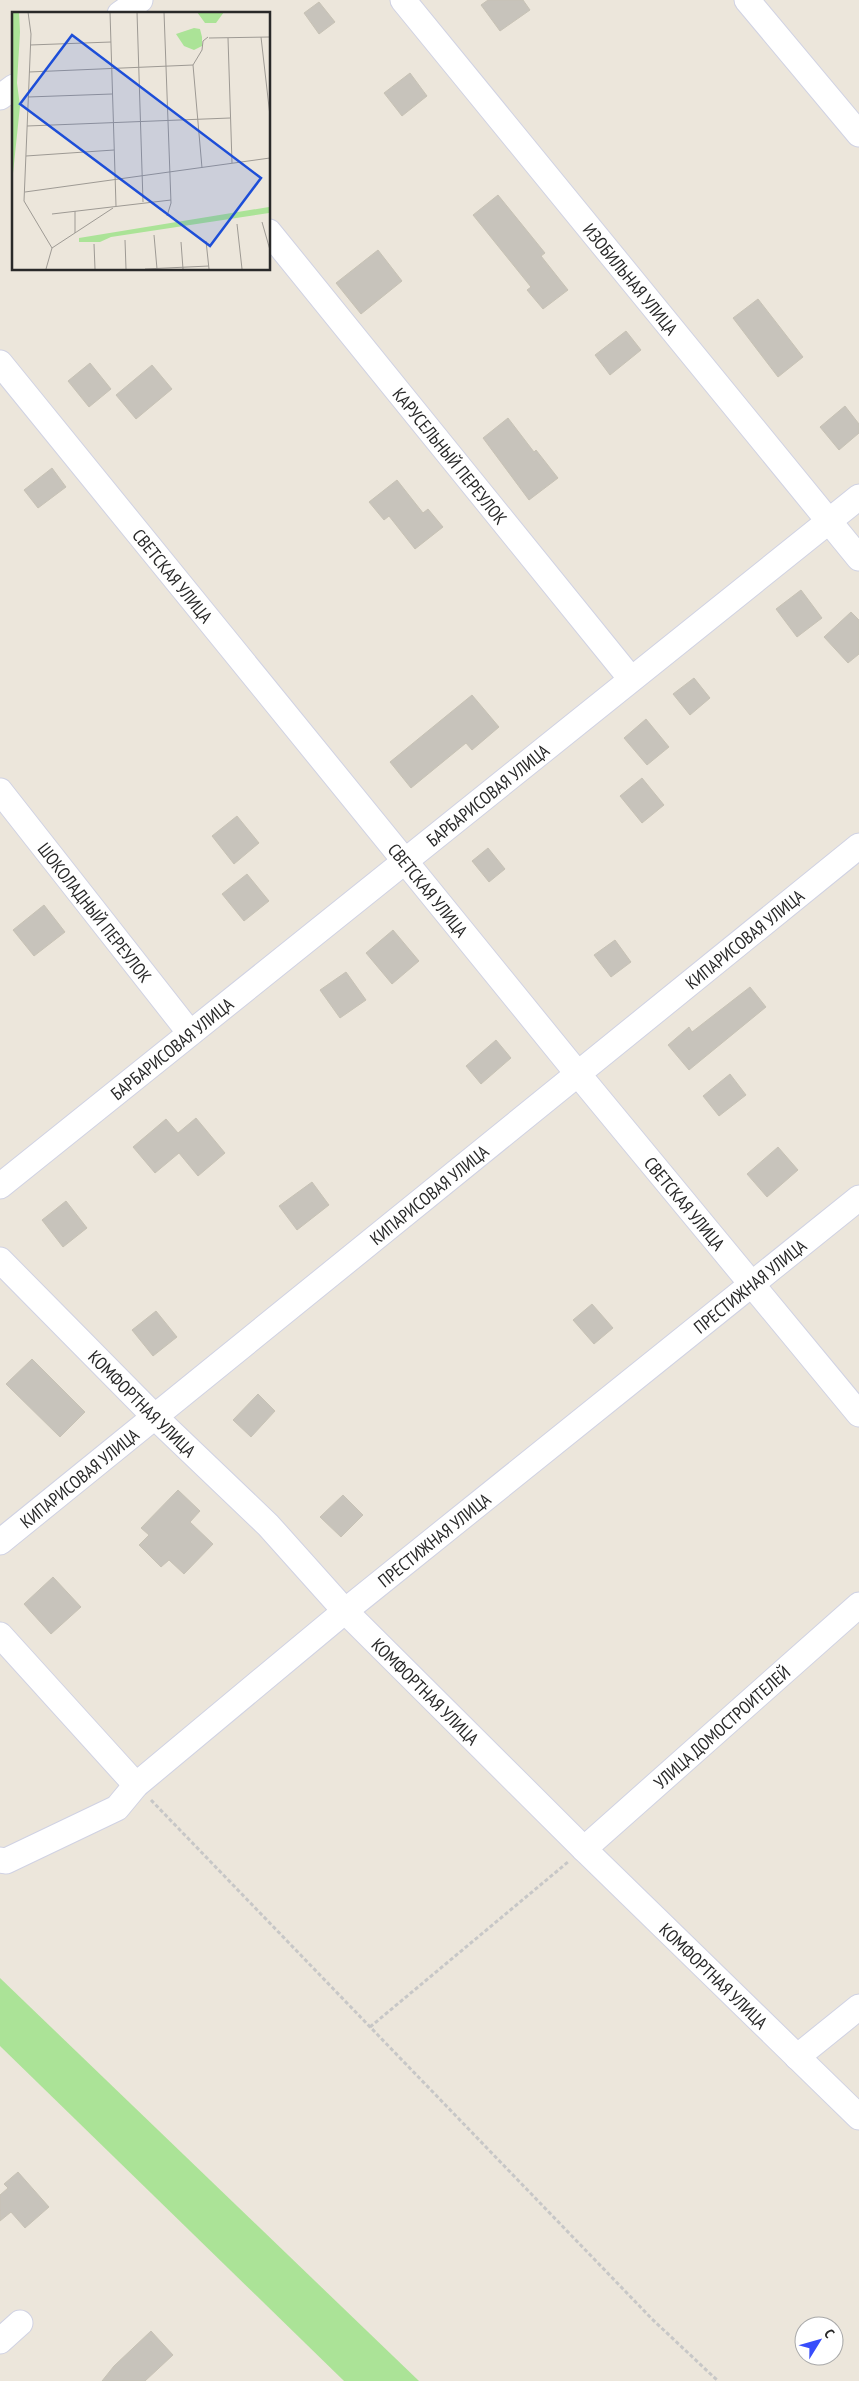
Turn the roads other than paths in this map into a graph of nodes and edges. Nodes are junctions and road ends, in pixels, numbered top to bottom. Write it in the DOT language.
graph roads {
  1 [pos="140,0"];
  2 [pos="402,0"];
  3 [pos="747,0"];
  4 [pos="123,12"];
  5 [pos="12,89"];
  6 [pos="0,97"];
  7 [pos="859,134"];
  8 [pos="270,233"];
  9 [pos="0,362"];
  10 [pos="859,497"];
  11 [pos="829,521"];
  12 [pos="859,558"];
  13 [pos="631,679"];
  14 [pos="0,791"];
  15 [pos="859,846"];
  16 [pos="404,860"];
  17 [pos="190,1033"];
  18 [pos="578,1074"];
  19 [pos="0,1186"];
  20 [pos="859,1198"];
  21 [pos="0,1260"];
  22 [pos="751,1284"];
  23 [pos="859,1414"];
  24 [pos="155,1416"];
  25 [pos="0,1542"];
  26 [pos="859,1605"];
  27 [pos="345,1611"];
  28 [pos="0,1636"];
  29 [pos="136,1785"];
  30 [pos="584,1849"];
  31 [pos="0,1860"];
  32 [pos="859,2007"];
  33 [pos="797,2056"];
  34 [pos="859,2117"];
  35 [pos="20,2323"];
  36 [pos="0,2341"];
  1 -- 4 [label="street"];
  2 -- 11 [label="street, ИЗОБИЛЬНАЯ УЛИЦА"];
  3 -- 7 [label="street"];
  5 -- 6 [label="street"];
  8 -- 13 [label="street, КАРУСЕЛЬНЫЙ ПЕРЕУЛОК"];
  9 -- 16 [label="street, СВЕТСКАЯ УЛИЦА"];
  10 -- 11 [label="street, БАРБАРИСОВАЯ УЛИЦА"];
  11 -- 12 [label="street, ИЗОБИЛЬНАЯ УЛИЦА"];
  11 -- 13 [label="street, БАРБАРИСОВАЯ УЛИЦА"];
  13 -- 16 [label="street, БАРБАРИСОВАЯ УЛИЦА"];
  14 -- 17 [label="street, ШОКОЛАДНЫЙ ПЕРЕУЛОК"];
  15 -- 18 [label="street, КИПАРИСОВАЯ УЛИЦА"];
  16 -- 17 [label="street, БАРБАРИСОВАЯ УЛИЦА"];
  16 -- 18 [label="street, СВЕТСКАЯ УЛИЦА"];
  17 -- 19 [label="street, БАРБАРИСОВАЯ УЛИЦА"];
  18 -- 22 [label="street, СВЕТСКАЯ УЛИЦА"];
  18 -- 24 [label="street, КИПАРИСОВАЯ УЛИЦА"];
  20 -- 22 [label="street, ПРЕСТИЖНАЯ УЛИЦА"];
  21 -- 24 [label="street, КОМФОРТНАЯ УЛИЦА"];
  22 -- 23 [label="street, СВЕТСКАЯ УЛИЦА"];
  22 -- 27 [label="street, ПРЕСТИЖНАЯ УЛИЦА"];
  24 -- 25 [label="street, КИПАРИСОВАЯ УЛИЦА"];
  24 -- 27 [label="street, КОМФОРТНАЯ УЛИЦА"];
  26 -- 30 [label="street, УЛИЦА ДОМОСТРОИТЕЛЕЙ"];
  27 -- 29 [label="street, ПРЕСТИЖНАЯ УЛИЦА"];
  27 -- 30 [label="street, КОМФОРТНАЯ УЛИЦА"];
  28 -- 29 [label="street"];
  29 -- 31 [label="street, ПРЕСТИЖНАЯ УЛИЦА"];
  30 -- 33 [label="street, КОМФОРТНАЯ УЛИЦА"];
  32 -- 33 [label="street"];
  33 -- 34 [label="street, КОМФОРТНАЯ УЛИЦА"];
  35 -- 36 [label="street"];
}
